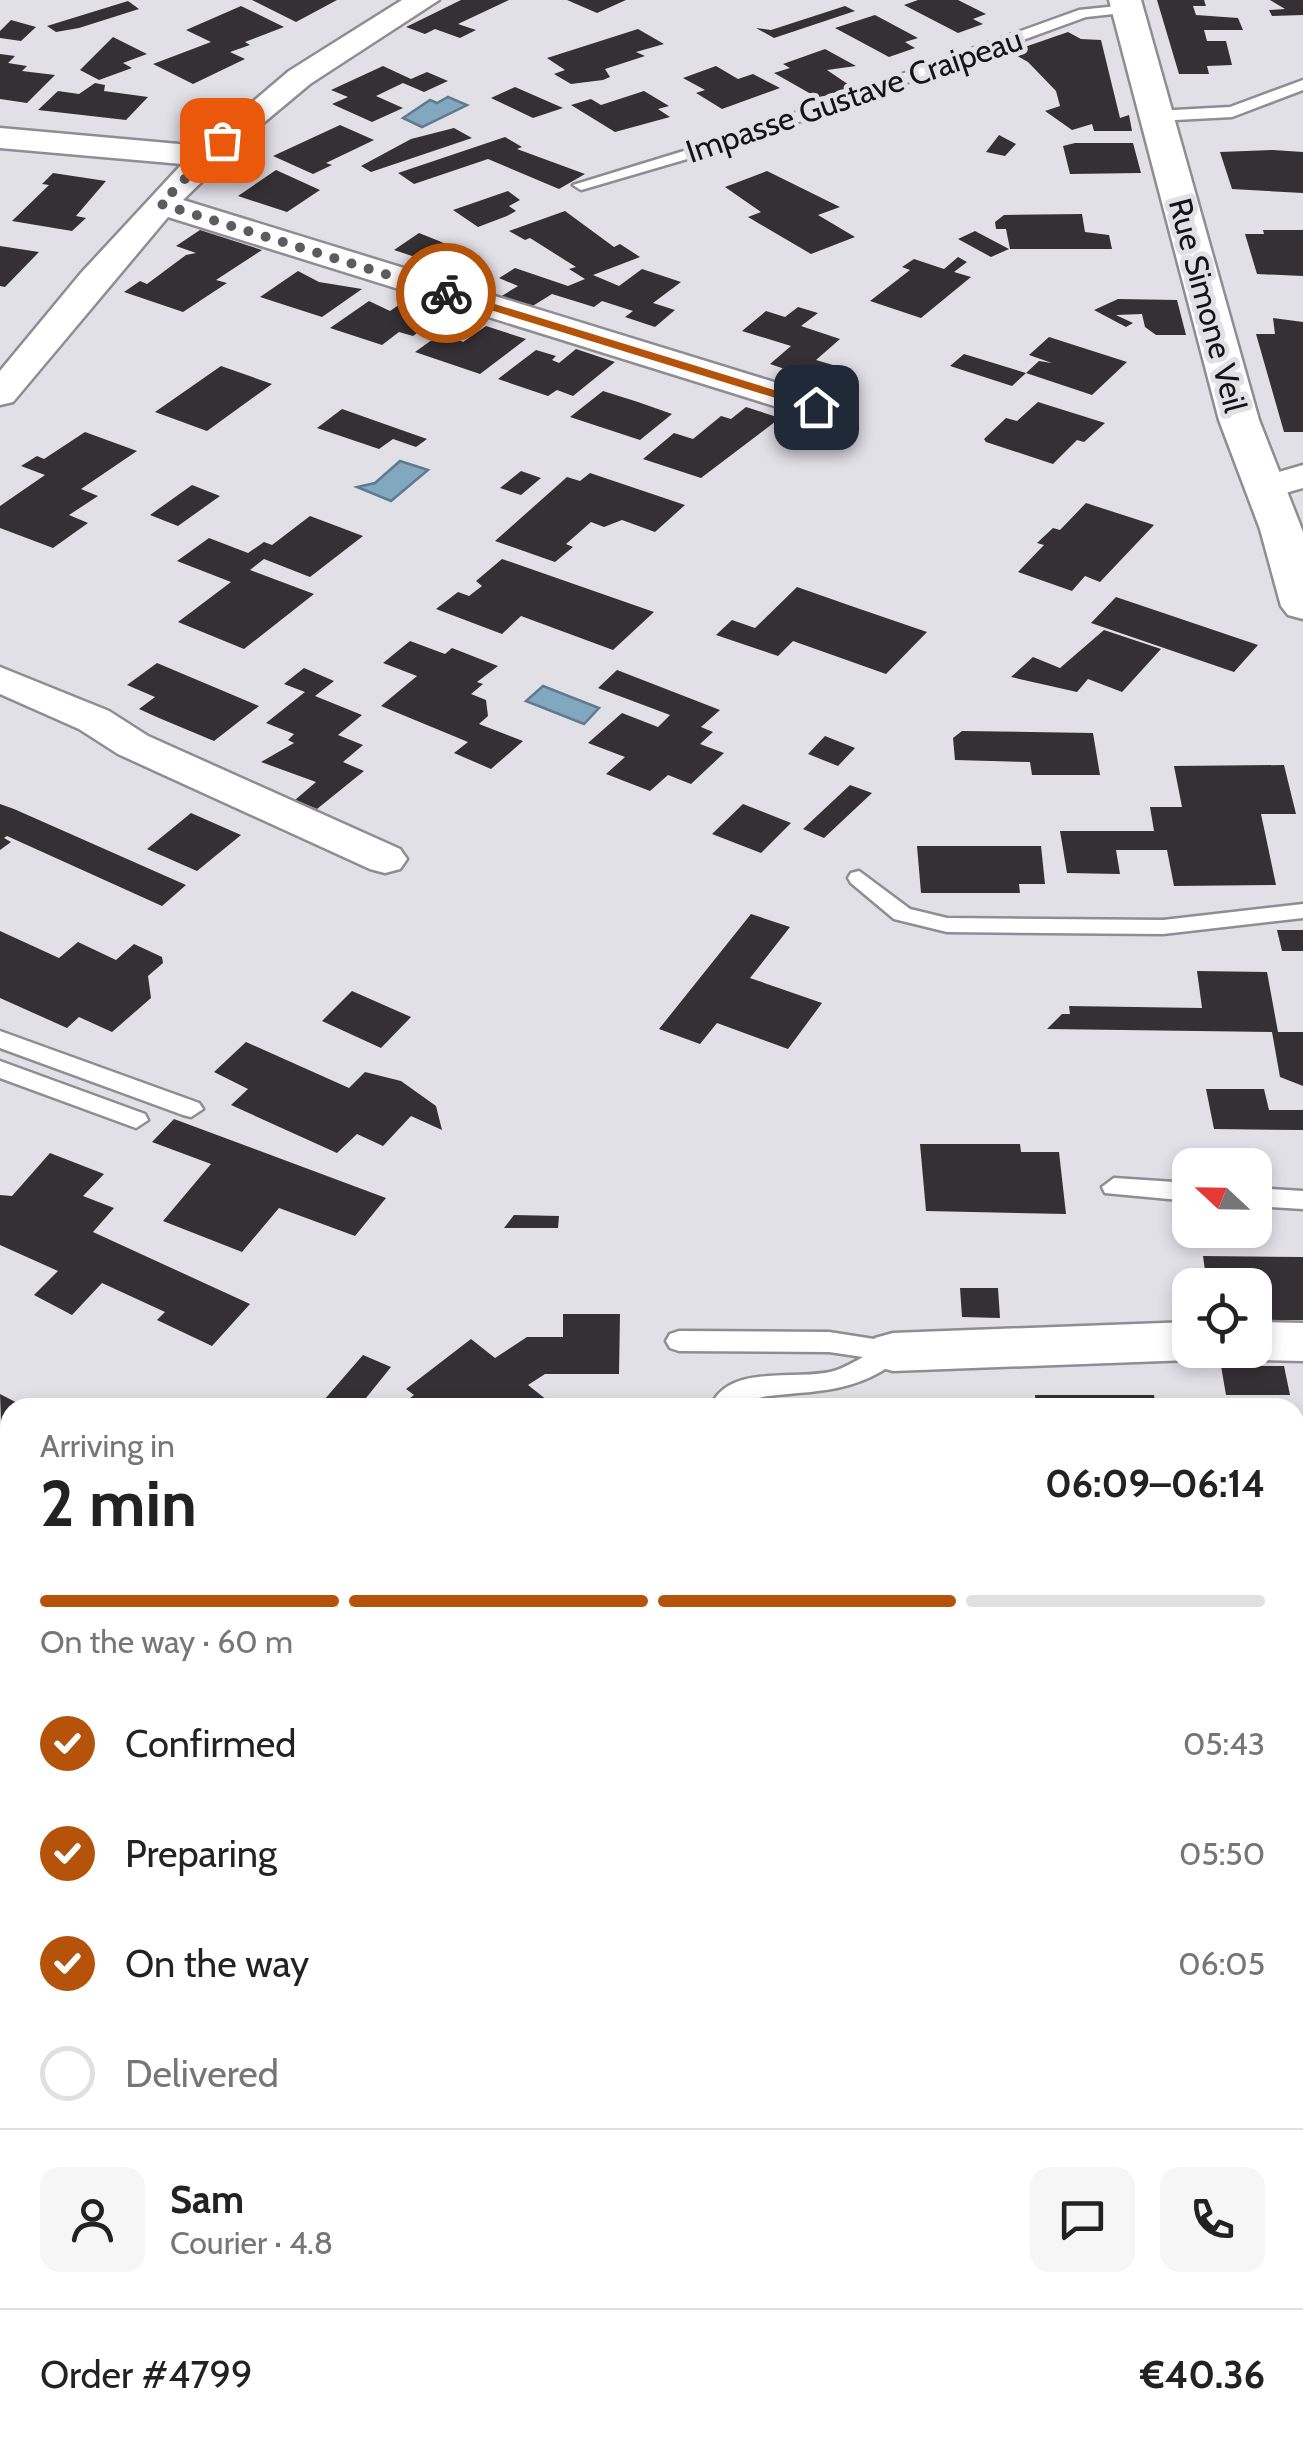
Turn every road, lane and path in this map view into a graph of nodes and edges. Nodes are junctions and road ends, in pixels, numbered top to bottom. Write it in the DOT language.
graph roads {
  1 [pos="424,0"];
  2 [pos="1126,4"];
  3 [pos="1303,85"];
  4 [pos="1156,116"];
  5 [pos="0,138"];
  6 [pos="205,156"];
  7 [pos="582,185"];
  8 [pos="161,204"];
  9 [pos="0,394"];
  10 [pos="816,407"];
  11 [pos="1303,476"];
  12 [pos="1264,488"];
  13 [pos="1303,606"];
  14 [pos="0,678"];
  15 [pos="385,859"];
  16 [pos="859,878"];
  17 [pos="1303,911"];
  18 [pos="0,1039"];
  19 [pos="0,1069"];
  20 [pos="190,1109"];
  21 [pos="136,1120"];
  22 [pos="1114,1187"];
  23 [pos="1172,1191"];
  24 [pos="1272,1198"];
  25 [pos="1303,1200"];
  26 [pos="679,1341"];
  27 [pos="1272,1341"];
  28 [pos="1303,1342"];
  29 [pos="1172,1343"];
  30 [pos="893,1352"];
  31 [pos="731,1398"];
  1 -- 6 [label="street"];
  2 -- 4 [label="main road, Rue Simone Veil"];
  2 -- 7 [label="lane, Impasse Gustave Craipeau"];
  3 -- 4 [label="lane"];
  4 -- 12 [label="main road, Rue Simone Veil"];
  5 -- 6 [label="street"];
  6 -- 8 [label="street"];
  8 -- 9 [label="street"];
  8 -- 10 [label="street"];
  11 -- 12 [label="street"];
  12 -- 13 [label="main road, Rue Simone Veil"];
  14 -- 15 [label="street"];
  16 -- 17 [label="lane"];
  18 -- 20 [label="lane"];
  19 -- 21 [label="lane"];
  22 -- 23 [label="lane"];
  24 -- 25 [label="lane"];
  26 -- 30 [label="lane"];
  27 -- 28 [label="street"];
  29 -- 30 [label="street"];
  30 -- 31 [label="lane"];
}
